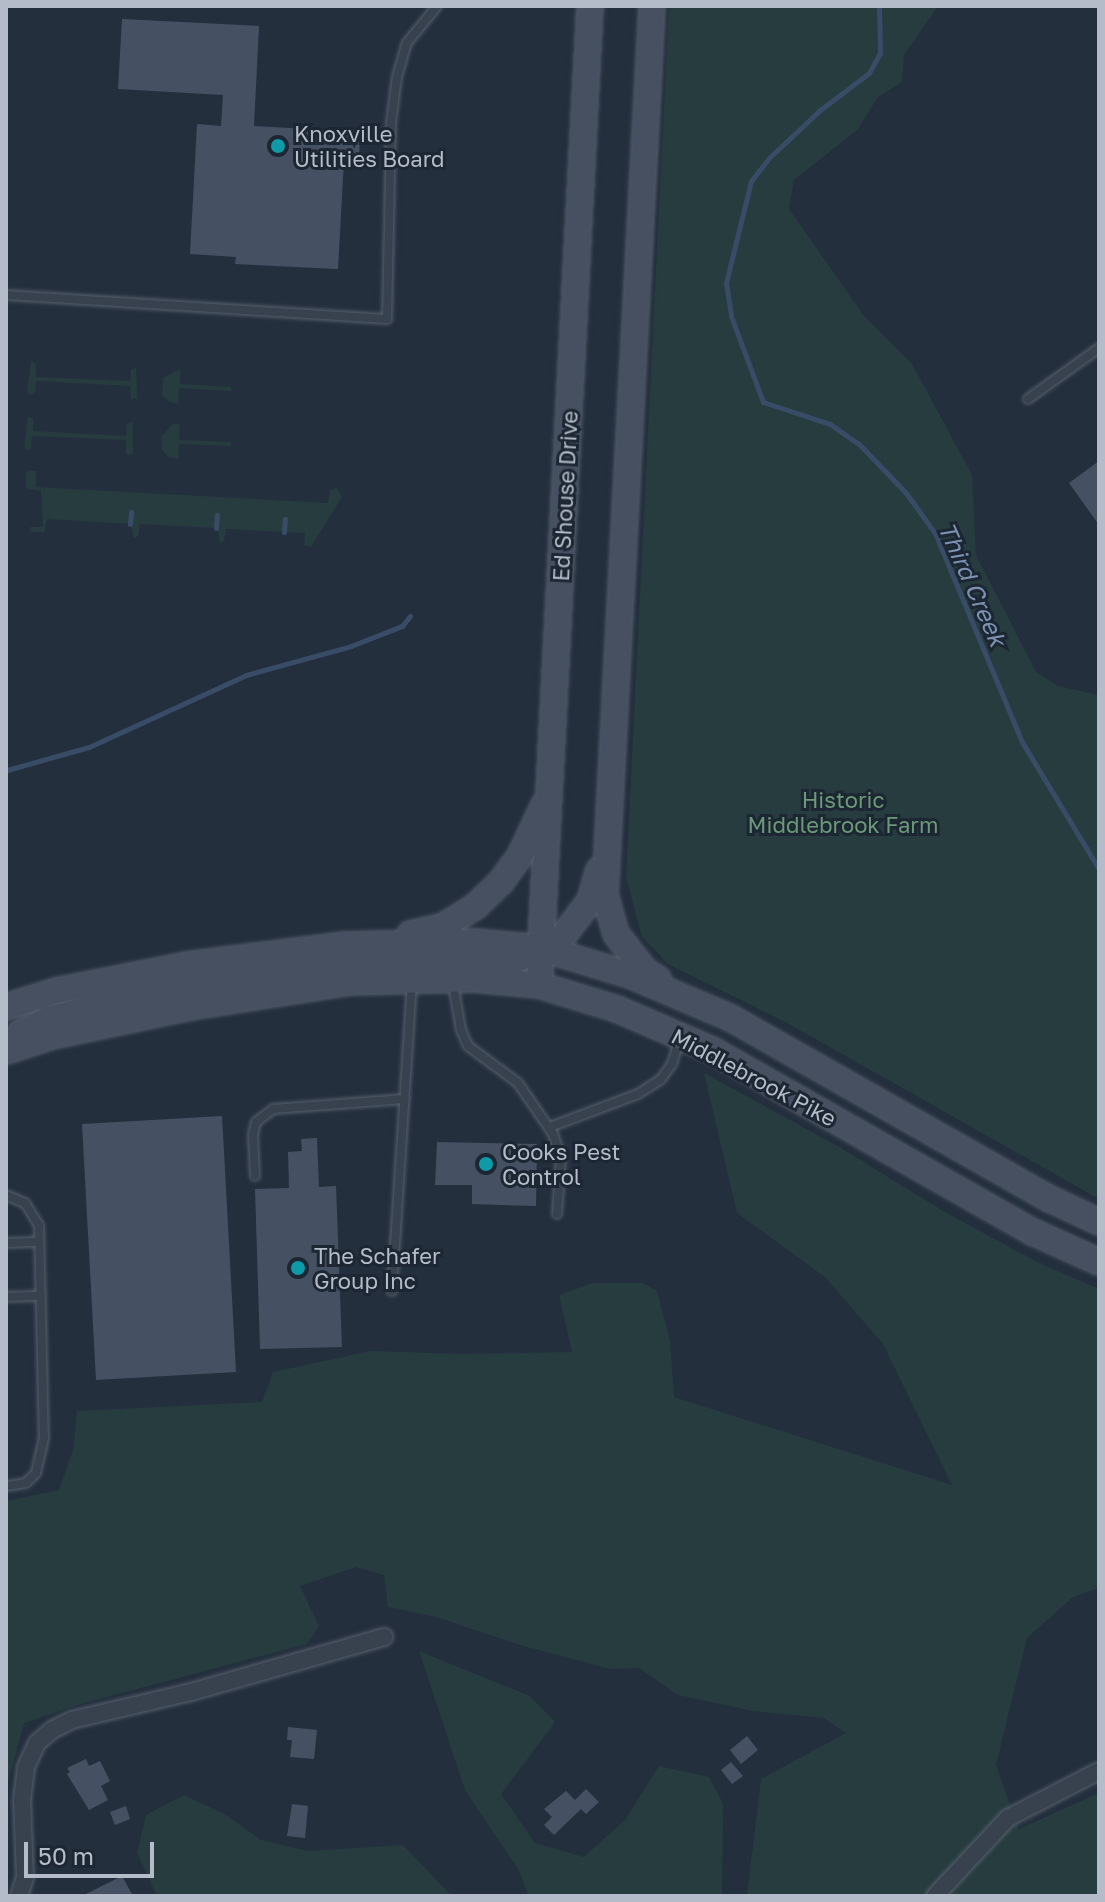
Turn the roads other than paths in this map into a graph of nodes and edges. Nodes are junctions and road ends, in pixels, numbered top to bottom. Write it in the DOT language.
graph roads {
  1 [pos="437,6"];
  2 [pos="590,6"];
  3 [pos="652,6"];
  4 [pos="6,295"];
  5 [pos="1099,348"];
  6 [pos="1028,399"];
  7 [pos="549,792"];
  8 [pos="605,853"];
  9 [pos="361,945"];
  10 [pos="541,948"];
  11 [pos="413,980"];
  12 [pos="451,980"];
  13 [pos="539,985"];
  14 [pos="6,1007"];
  15 [pos="731,1018"];
  16 [pos="680,1036"];
  17 [pos="6,1041"];
  18 [pos="6,1051"];
  19 [pos="405,1099"];
  20 [pos="550,1127"];
  21 [pos="255,1176"];
  22 [pos="6,1195"];
  23 [pos="557,1214"];
  24 [pos="1099,1222"];
  25 [pos="39,1242"];
  26 [pos="6,1243"];
  27 [pos="1099,1262"];
  28 [pos="392,1291"];
  29 [pos="41,1296"];
  30 [pos="6,1297"];
  31 [pos="6,1486"];
  32 [pos="384,1637"];
  33 [pos="1099,1771"];
  34 [pos="19,1896"];
  35 [pos="935,1896"];
  1 -- 4 [label="lane"];
  2 -- 7 [label="main road, Ed Shouse Drive"];
  3 -- 8 [label="main road"];
  5 -- 6 [label="lane"];
  7 -- 9 [label="main road"];
  7 -- 10 [label="main road, Ed Shouse Drive"];
  8 -- 10 [label="main road"];
  8 -- 15 [label="main road"];
  9 -- 10 [label="main road, Middlebrook Pike"];
  9 -- 14 [label="main road, Middlebrook Pike"];
  10 -- 13 [label="main road, Ed Shouse Drive"];
  10 -- 15 [label="main road, Middlebrook Pike"];
  10 -- 17 [label="main road"];
  11 -- 12 [label="main road, Middlebrook Pike"];
  11 -- 18 [label="main road, Middlebrook Pike"];
  11 -- 19 [label="lane"];
  12 -- 13 [label="main road, Middlebrook Pike"];
  12 -- 20 [label="lane"];
  13 -- 16 [label="main road, Middlebrook Pike"];
  15 -- 24 [label="main road, Middlebrook Pike"];
  16 -- 20 [label="lane"];
  16 -- 27 [label="main road, Middlebrook Pike"];
  19 -- 21 [label="lane"];
  19 -- 28 [label="lane"];
  20 -- 23 [label="lane"];
  22 -- 25 [label="lane"];
  25 -- 26 [label="lane"];
  25 -- 29 [label="lane"];
  29 -- 30 [label="lane"];
  29 -- 31 [label="lane"];
  32 -- 34 [label="street"];
  33 -- 35 [label="street"];
}
